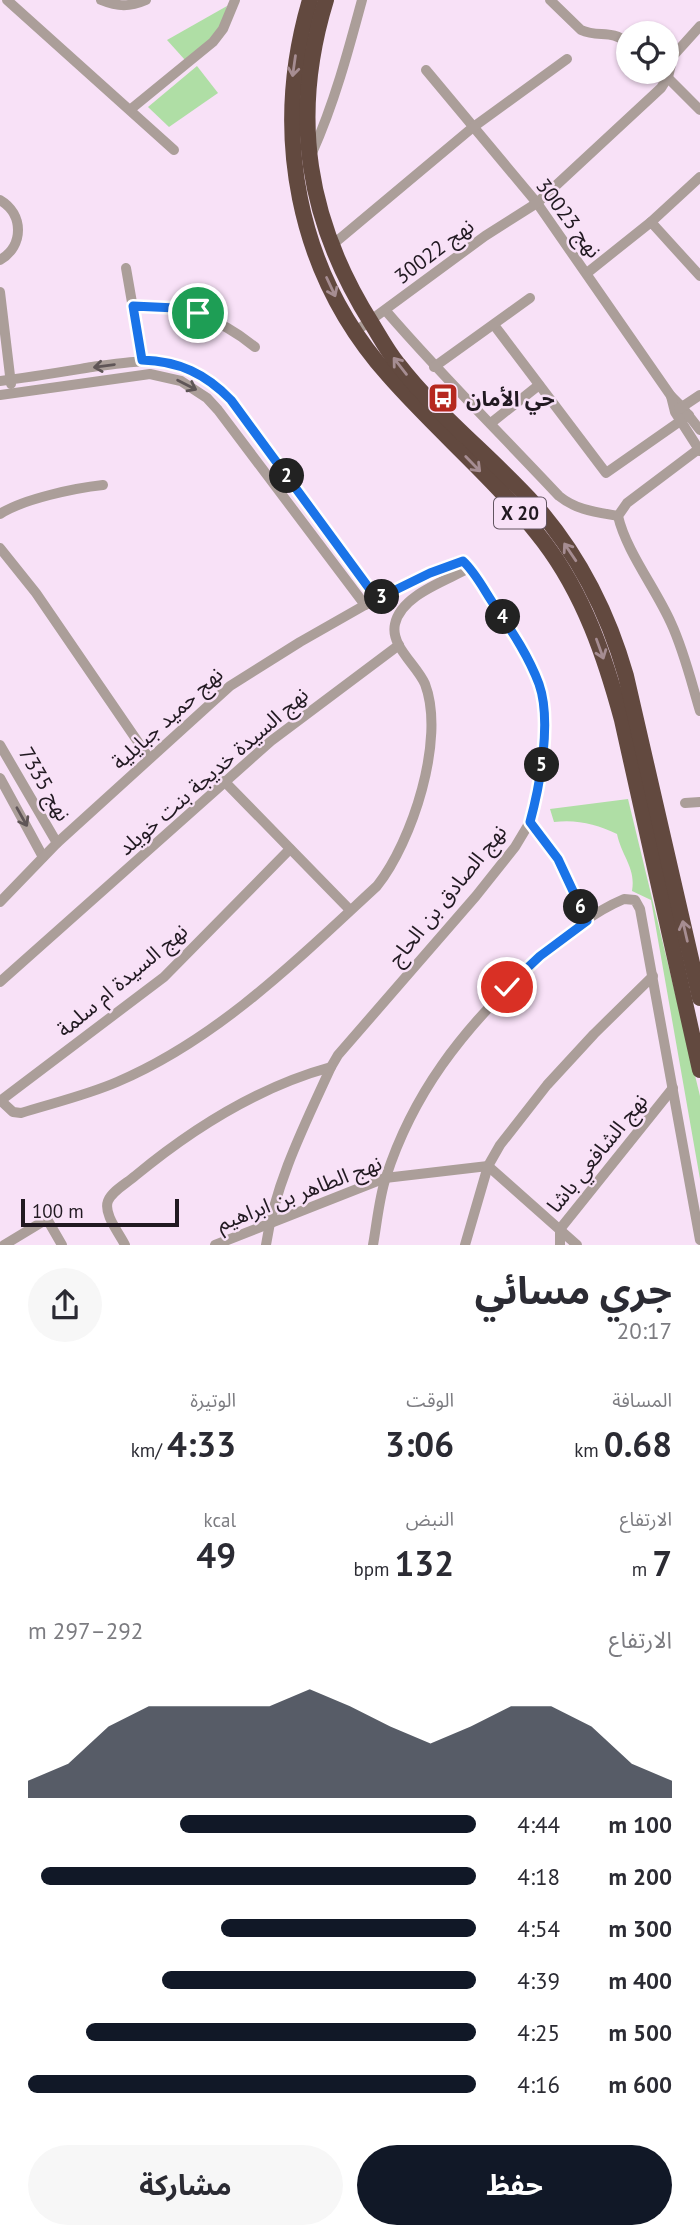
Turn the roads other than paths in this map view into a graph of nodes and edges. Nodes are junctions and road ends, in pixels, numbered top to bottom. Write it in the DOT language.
graph roads {
  1 [pos="7,0"];
  2 [pos="101,0"];
  3 [pos="146,0"];
  4 [pos="234,0"];
  5 [pos="310,0"];
  6 [pos="326,0"];
  7 [pos="362,0"];
  8 [pos="550,0"];
  9 [pos="700,26"];
  10 [pos="616,34"];
  11 [pos="679,49"];
  12 [pos="567,59"];
  13 [pos="426,70"];
  14 [pos="662,84"];
  15 [pos="674,84"];
  16 [pos="131,109"];
  17 [pos="700,110"];
  18 [pos="472,128"];
  19 [pos="174,150"];
  20 [pos="310,159"];
  21 [pos="700,177"];
  22 [pos="0,200"];
  23 [pos="537,203"];
  24 [pos="651,222"];
  25 [pos="331,246"];
  26 [pos="3,259"];
  27 [pos="126,268"];
  28 [pos="0,270"];
  29 [pos="587,273"];
  30 [pos="700,276"];
  31 [pos="0,292"];
  32 [pos="530,298"];
  33 [pos="133,306"];
  34 [pos="386,311"];
  35 [pos="370,322"];
  36 [pos="494,325"];
  37 [pos="356,331"];
  38 [pos="255,347"];
  39 [pos="142,360"];
  40 [pos="434,367"];
  41 [pos="5,380"];
  42 [pos="539,385"];
  43 [pos="12,393"];
  44 [pos="0,395"];
  45 [pos="700,395"];
  46 [pos="682,414"];
  47 [pos="491,423"];
  48 [pos="700,430"];
  49 [pos="700,449"];
  50 [pos="103,485"];
  51 [pos="0,514"];
  52 [pos="618,516"];
  53 [pos="0,548"];
  54 [pos="465,565"];
  55 [pos="377,599"];
  56 [pos="365,605"];
  57 [pos="399,645"];
  58 [pos="700,711"];
  59 [pos="0,745"];
  60 [pos="149,758"];
  61 [pos="0,778"];
  62 [pos="225,782"];
  63 [pos="685,803"];
  64 [pos="700,803"];
  65 [pos="530,822"];
  66 [pos="57,843"];
  67 [pos="290,849"];
  68 [pos="43,857"];
  69 [pos="0,902"];
  70 [pos="350,910"];
  71 [pos="587,921"];
  72 [pos="653,976"];
  73 [pos="0,982"];
  74 [pos="700,998"];
  75 [pos="331,1067"];
  76 [pos="700,1070"];
  77 [pos="673,1088"];
  78 [pos="1,1101"];
  79 [pos="488,1166"];
  80 [pos="385,1178"];
  81 [pos="270,1222"];
  82 [pos="559,1229"];
  83 [pos="700,1240"];
  84 [pos="4,1245"];
  85 [pos="62,1245"];
  86 [pos="125,1245"];
  87 [pos="215,1245"];
  88 [pos="266,1245"];
  89 [pos="373,1245"];
  90 [pos="465,1245"];
  91 [pos="559,1245"];
  92 [pos="577,1245"];
  1 -- 16 [label="street"];
  2 -- 3 [label="street"];
  4 -- 16 [label="street"];
  5 -- 37 [label="highway, X 20, one-way"];
  6 -- 20 [label="highway, X 20"];
  7 -- 20 [label="street"];
  8 -- 10 [label="street"];
  9 -- 11 [label="street, نهج 30022"];
  12 -- 18 [label="street"];
  13 -- 18 [label="street, نهج 30023"];
  14 -- 23 [label="street, نهج 30022"];
  15 -- 17 [label="street"];
  16 -- 19 [label="street"];
  18 -- 23 [label="street, نهج 30023"];
  18 -- 25 [label="street"];
  20 -- 25 [label="highway, X 20"];
  21 -- 24 [label="street"];
  22 -- 26 [label="street"];
  23 -- 29 [label="street, نهج 30023"];
  23 -- 34 [label="street, نهج 30022"];
  24 -- 29 [label="street"];
  24 -- 30 [label="street"];
  25 -- 35 [label="highway, X 20"];
  26 -- 28 [label="street"];
  27 -- 33 [label="street"];
  29 -- 46 [label="street, نهج 30023"];
  31 -- 41 [label="street"];
  32 -- 36 [label="street"];
  33 -- 38 [label="street"];
  33 -- 39 [label="street"];
  34 -- 35 [label="street, نهج 30022"];
  34 -- 40 [label="street"];
  35 -- 37 [label="street, نهج 30022"];
  74 -- 35 [label="highway, X 20, one-way"];
  36 -- 40 [label="street"];
  36 -- 42 [label="street"];
  37 -- 76 [label="highway, X 20, one-way"];
  39 -- 41 [label="street, one-way"];
  39 -- 55 [label="street"];
  40 -- 47 [label="street"];
  41 -- 43 [label="street"];
  42 -- 46 [label="street"];
  42 -- 47 [label="street"];
  43 -- 44 [label="street"];
  43 -- 56 [label="street, one-way"];
  45 -- 46 [label="street"];
  46 -- 48 [label="street, نهج 30023"];
  46 -- 49 [label="street, نهج 30023"];
  47 -- 52 [label="street"];
  49 -- 52 [label="street"];
  50 -- 51 [label="street"];
  52 -- 58 [label="street"];
  53 -- 60 [label="street"];
  54 -- 55 [label="street, نهج حميد جبايلية"];
  54 -- 57 [label="street"];
  54 -- 65 [label="street, نهج الصادق بن الحاج"];
  55 -- 56 [label="street, نهج حميد جبايلية"];
  56 -- 60 [label="street, نهج حميد جبايلية"];
  57 -- 62 [label="street, نهج السيدة خديجة بنت خويلد"];
  57 -- 70 [label="street"];
  59 -- 66 [label="street, نهج 7335"];
  60 -- 66 [label="street, نهج حميد جبايلية"];
  61 -- 68 [label="street, نهج 7335, one-way"];
  62 -- 67 [label="street"];
  62 -- 73 [label="street, نهج السيدة خديجة بنت خويلد"];
  63 -- 64 [label="street"];
  65 -- 71 [label="street"];
  65 -- 75 [label="street, نهج الصادق بن الحاج"];
  66 -- 68 [label="street, نهج حميد جبايلية"];
  67 -- 70 [label="street"];
  67 -- 78 [label="street, نهج السيدة ام سلمة"];
  68 -- 69 [label="street, نهج حميد جبايلية"];
  70 -- 78 [label="street"];
  71 -- 72 [label="street"];
  71 -- 80 [label="street"];
  72 -- 77 [label="street"];
  72 -- 79 [label="street"];
  75 -- 81 [label="street, نهج الصادق بن الحاج"];
  75 -- 86 [label="street"];
  77 -- 82 [label="street, نهج الشافعي باشا"];
  77 -- 83 [label="street"];
  79 -- 80 [label="street, نهج الطاهر بن ابراهيم"];
  79 -- 82 [label="street"];
  79 -- 90 [label="street"];
  80 -- 81 [label="street, نهج الطاهر بن ابراهيم"];
  80 -- 89 [label="street"];
  81 -- 87 [label="street, نهج الطاهر بن ابراهيم"];
  81 -- 88 [label="street, نهج الصادق بن الحاج"];
  82 -- 91 [label="street, نهج الشافعي باشا"];
  82 -- 92 [label="street"];
  84 -- 85 [label="street"];
}
